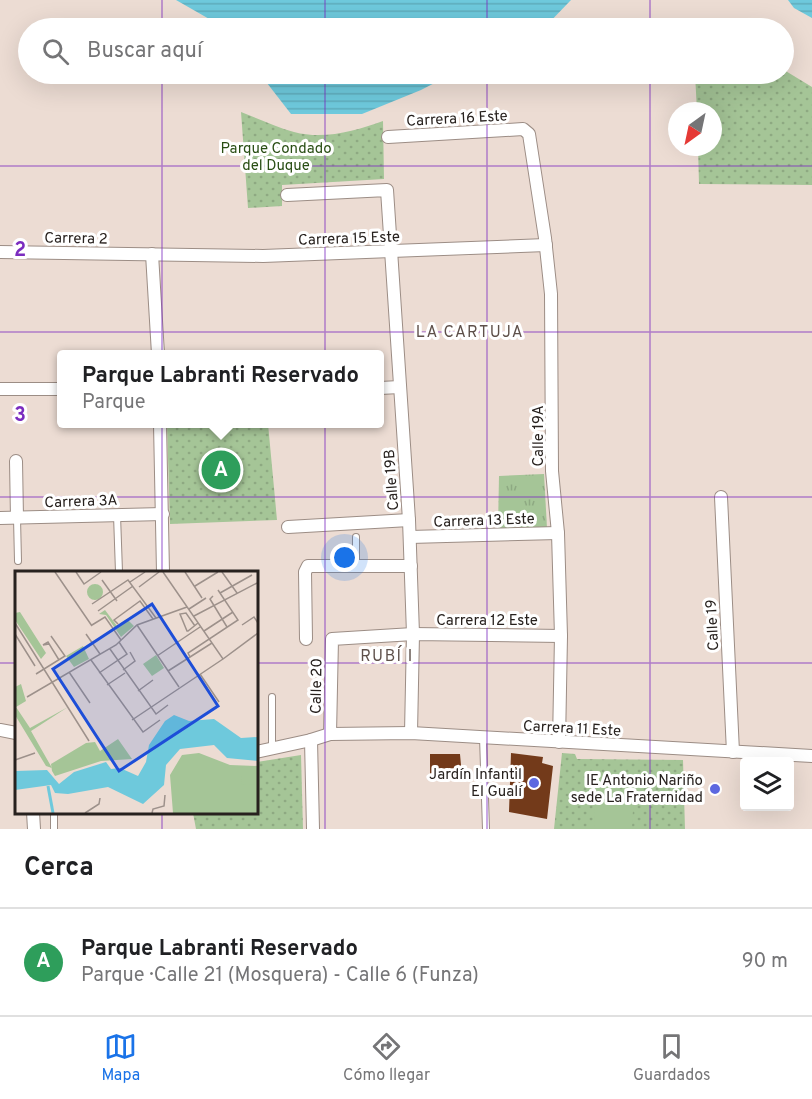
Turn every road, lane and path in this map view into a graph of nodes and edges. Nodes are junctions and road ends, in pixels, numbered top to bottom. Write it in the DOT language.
graph roads {
  1 [pos="527,131"];
  2 [pos="388,137"];
  3 [pos="287,195"];
  4 [pos="546,245"];
  5 [pos="390,251"];
  6 [pos="0,252"];
  7 [pos="152,254"];
  8 [pos="158,350"];
  9 [pos="400,387"];
  10 [pos="57,388"];
  11 [pos="384,388"];
  12 [pos="0,390"];
  13 [pos="160,428"];
  14 [pos="16,461"];
  15 [pos="721,497"];
  16 [pos="117,514"];
  17 [pos="163,514"];
  18 [pos="0,518"];
  19 [pos="17,518"];
  20 [pos="409,520"];
  21 [pos="288,527"];
  22 [pos="558,533"];
  23 [pos="356,537"];
  24 [pos="410,537"];
  25 [pos="18,561"];
  26 [pos="411,566"];
  27 [pos="356,567"];
  28 [pos="119,571"];
  29 [pos="163,571"];
  30 [pos="413,634"];
  31 [pos="561,636"];
  32 [pos="306,639"];
  33 [pos="332,639"];
  34 [pos="272,697"];
  35 [pos="0,730"];
  36 [pos="15,733"];
  37 [pos="411,733"];
  38 [pos="330,734"];
  39 [pos="483,737"];
  40 [pos="311,740"];
  41 [pos="559,742"];
  42 [pos="272,749"];
  43 [pos="258,752"];
  44 [pos="733,752"];
  45 [pos="812,756"];
  46 [pos="33,814"];
  47 [pos="34,829"];
  48 [pos="313,829"];
  49 [pos="486,829"];
  1 -- 2 [label="street, Carrera 16 Este"];
  1 -- 4 [label="street, Calle 19A"];
  3 -- 5 [label="street, Calle 19B"];
  4 -- 5 [label="street, Carrera 15 Este"];
  4 -- 22 [label="street, Calle 19A"];
  5 -- 7 [label="street, Carrera 15 Este"];
  5 -- 9 [label="street, Calle 19B"];
  6 -- 7 [label="street, Carrera 2"];
  7 -- 8 [label="street"];
  9 -- 11 [label="street"];
  9 -- 20 [label="street, Calle 19B"];
  10 -- 12 [label="street"];
  13 -- 17 [label="street"];
  14 -- 19 [label="street"];
  15 -- 44 [label="street, Calle 19"];
  16 -- 17 [label="street, Carrera 3A"];
  16 -- 19 [label="street, Carrera 3A"];
  16 -- 28 [label="lane"];
  17 -- 29 [label="street"];
  18 -- 19 [label="street, Carrera 3A"];
  19 -- 25 [label="lane"];
  20 -- 21 [label="street"];
  20 -- 24 [label="street, Calle 19B"];
  22 -- 24 [label="street, Carrera 13 Este"];
  22 -- 31 [label="street, Calle 19A"];
  23 -- 27 [label="lane"];
  24 -- 26 [label="street, Calle 19B"];
  26 -- 27 [label="street"];
  26 -- 30 [label="street, Calle 19B"];
  27 -- 32 [label="street"];
  30 -- 31 [label="street, Carrera 12 Este"];
  30 -- 33 [label="street, Carrera 12 Este"];
  30 -- 37 [label="street, Calle 19B"];
  31 -- 41 [label="street, Calle 19A"];
  33 -- 38 [label="street, Calle 20"];
  34 -- 42 [label="lane"];
  35 -- 36 [label="street"];
  37 -- 38 [label="street, Carrera 11 Este"];
  37 -- 39 [label="street, Carrera 11 Este"];
  38 -- 40 [label="street, Carrera 11 Este"];
  39 -- 41 [label="street, Carrera 11 Este"];
  39 -- 49 [label="lane"];
  40 -- 42 [label="street, Carrera 11 Este"];
  40 -- 48 [label="street"];
  41 -- 44 [label="street, Carrera 11 Este"];
  42 -- 43 [label="street, Carrera 11 Este"];
  44 -- 45 [label="street, Carrera 11 Este"];
  46 -- 47 [label="street"];
}
